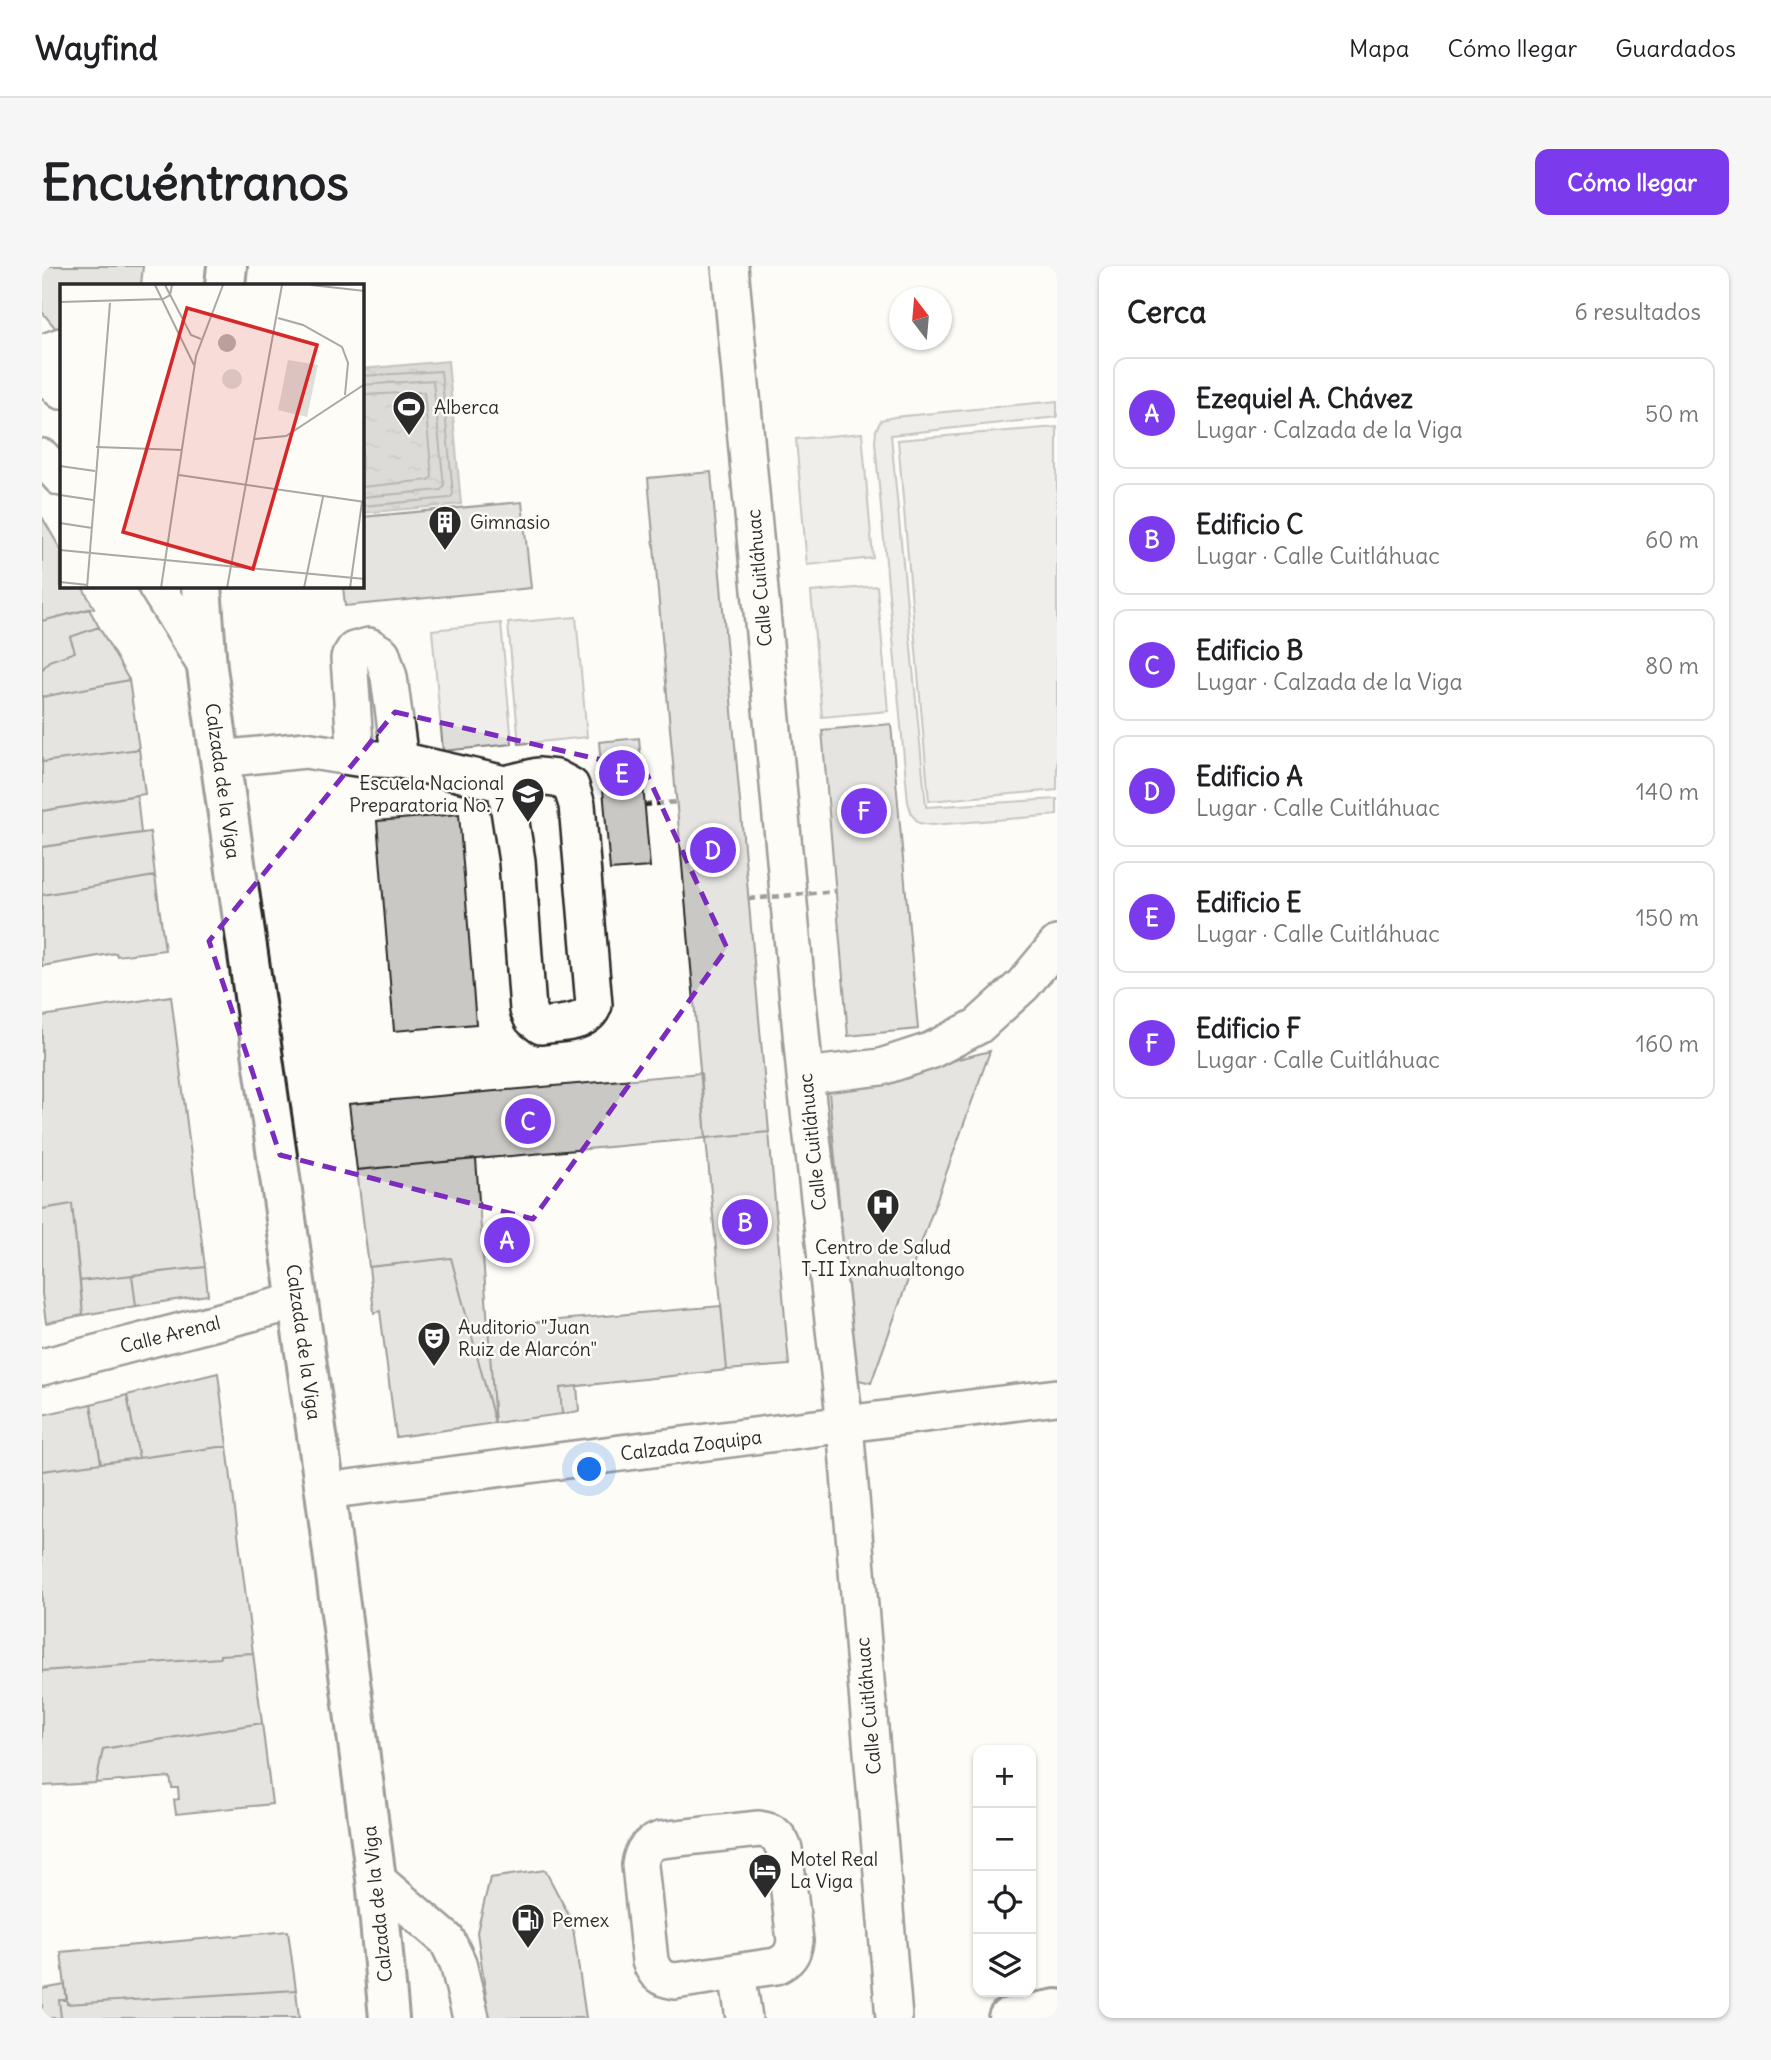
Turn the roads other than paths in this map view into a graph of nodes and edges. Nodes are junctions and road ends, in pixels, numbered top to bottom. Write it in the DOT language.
graph roads {
  1 [pos="227,266"];
  2 [pos="730,266"];
  3 [pos="225,284"];
  4 [pos="60,346"];
  5 [pos="42,354"];
  6 [pos="42,372"];
  7 [pos="60,390"];
  8 [pos="42,457"];
  9 [pos="60,477"];
  10 [pos="157,588"];
  11 [pos="201,588"];
  12 [pos="207,667"];
  13 [pos="356,758"];
  14 [pos="220,759"];
  15 [pos="400,760"];
  16 [pos="505,784"];
  17 [pos="1057,944"];
  18 [pos="805,1076"];
  19 [pos="298,1301"];
  20 [pos="42,1367"];
  21 [pos="1057,1396"];
  22 [pos="845,1425"];
  23 [pos="325,1491"];
  24 [pos="376,1879"];
  25 [pos="737,1973"];
  26 [pos="1057,2009"];
  27 [pos="389,2018"];
  28 [pos="471,2018"];
  29 [pos="744,2018"];
  30 [pos="894,2018"];
  31 [pos="1008,2018"];
  1 -- 3 [label="main road"];
  2 -- 18 [label="street, Calle Cuitláhuac"];
  4 -- 5 [label="street"];
  6 -- 7 [label="street"];
  8 -- 9 [label="street"];
  10 -- 12 [label="street, Calzada de la Viga"];
  11 -- 12 [label="main road, Calzada de la Viga"];
  12 -- 14 [label="main road, Calzada de la Viga"];
  13 -- 14 [label="street"];
  13 -- 15 [label="street"];
  13 -- 15 [label="street"];
  14 -- 19 [label="main road, Calzada de la Viga"];
  15 -- 16 [label="street"];
  16 -- 16 [label="street"];
  17 -- 18 [label="street"];
  18 -- 22 [label="street, Calle Cuitláhuac"];
  19 -- 20 [label="street, Calle Arenal"];
  19 -- 23 [label="main road, Calzada de la Viga"];
  21 -- 22 [label="street, Calzada Zoquipa"];
  22 -- 23 [label="street, Calzada Zoquipa"];
  22 -- 30 [label="street, Calle Cuitláhuac"];
  23 -- 24 [label="main road, Calzada de la Viga"];
  24 -- 27 [label="main road, Calzada de la Viga"];
  24 -- 28 [label="street"];
  25 -- 25 [label="street"];
  25 -- 29 [label="street"];
  26 -- 31 [label="main road"];
}
